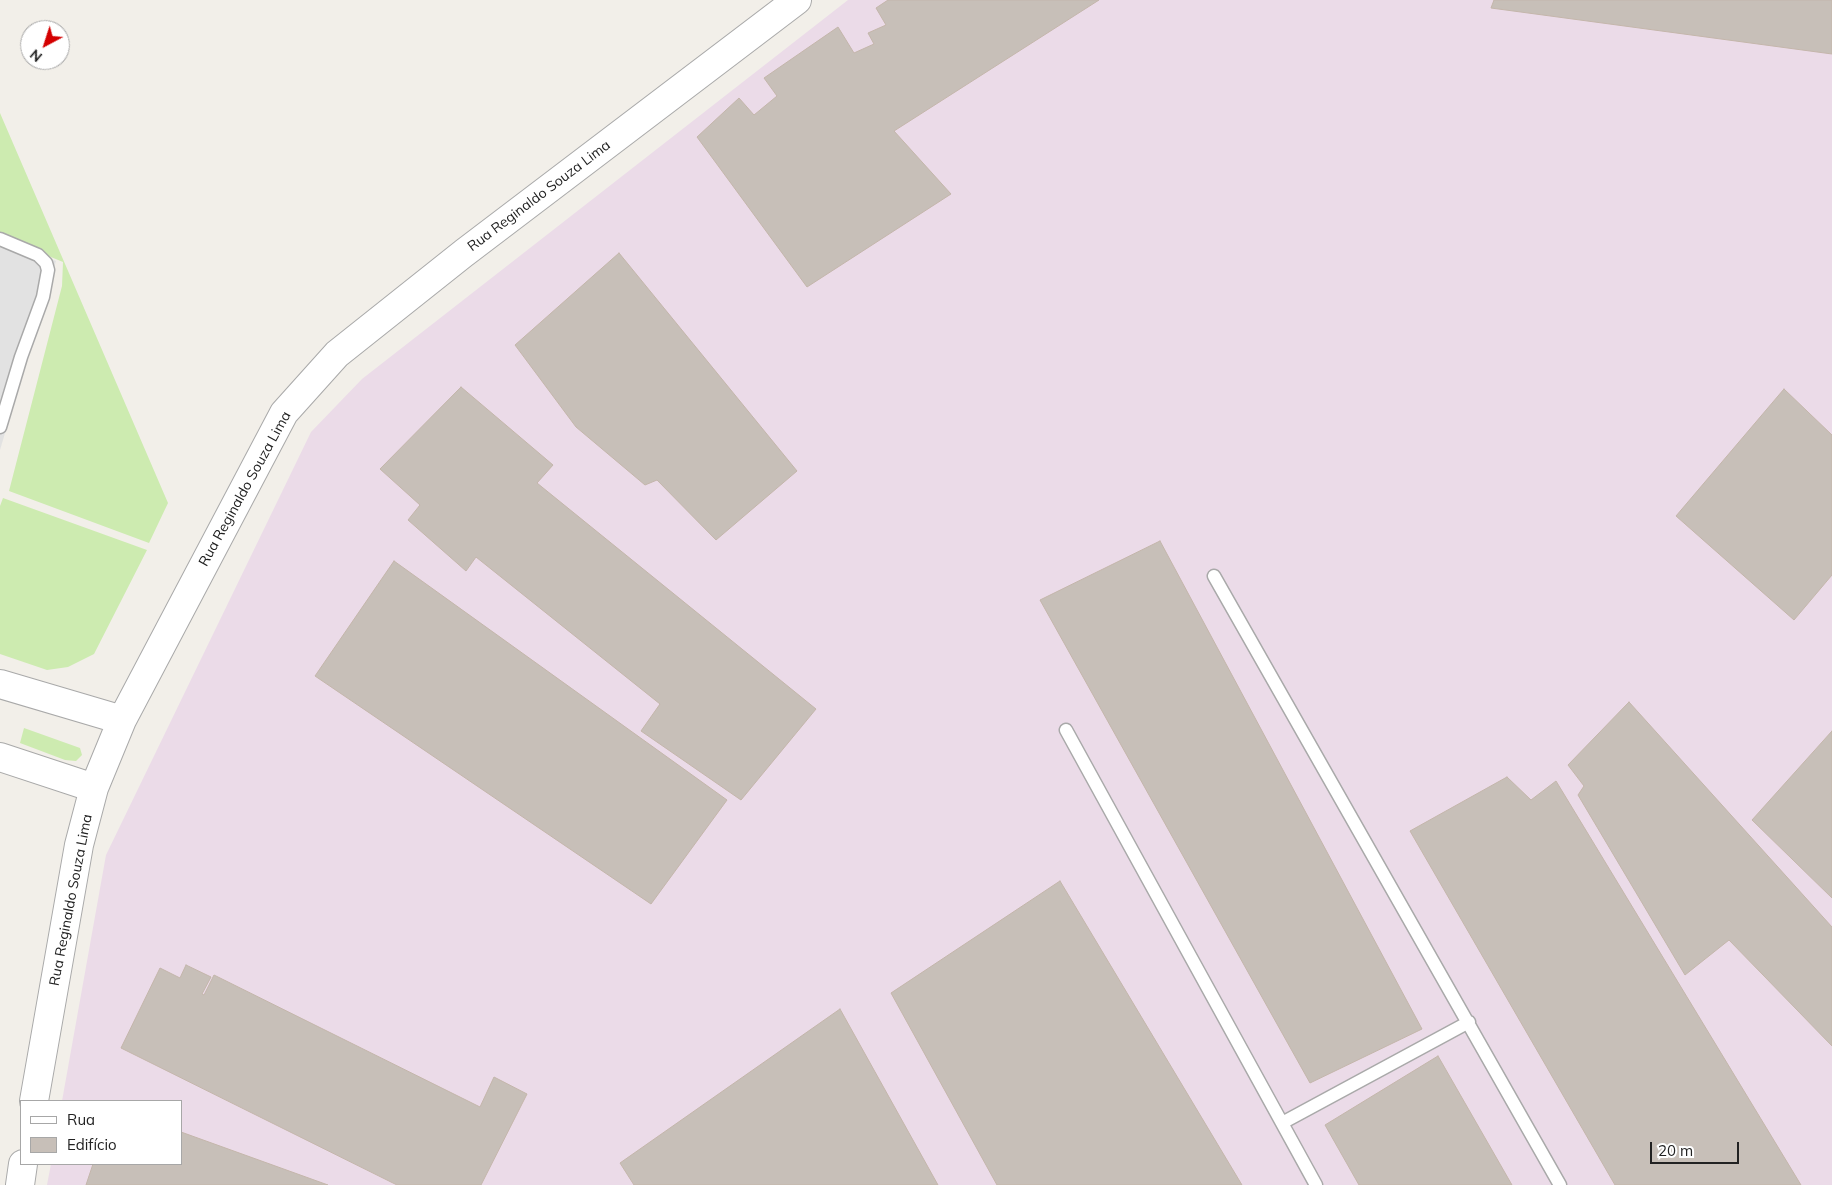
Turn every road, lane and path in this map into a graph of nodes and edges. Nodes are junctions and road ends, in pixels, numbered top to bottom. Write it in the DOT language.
graph roads {
  1 [pos="797,0"];
  2 [pos="0,239"];
  3 [pos="0,427"];
  4 [pos="1214,576"];
  5 [pos="0,684"];
  6 [pos="122,720"];
  7 [pos="1066,730"];
  8 [pos="0,756"];
  9 [pos="94,788"];
  10 [pos="1469,1022"];
  11 [pos="34,1100"];
  12 [pos="1282,1123"];
  13 [pos="23,1165"];
  14 [pos="20,1185"];
  15 [pos="1316,1185"];
  16 [pos="1560,1185"];
  1 -- 6 [label="street, Rua Reginaldo Souza Lima"];
  2 -- 3 [label="lane"];
  4 -- 10 [label="lane"];
  5 -- 6 [label="street"];
  6 -- 9 [label="street, Rua Reginaldo Souza Lima"];
  7 -- 12 [label="lane"];
  8 -- 9 [label="street"];
  9 -- 11 [label="street, Rua Reginaldo Souza Lima"];
  10 -- 12 [label="lane"];
  10 -- 16 [label="lane"];
  12 -- 15 [label="lane"];
  13 -- 14 [label="street"];
}
